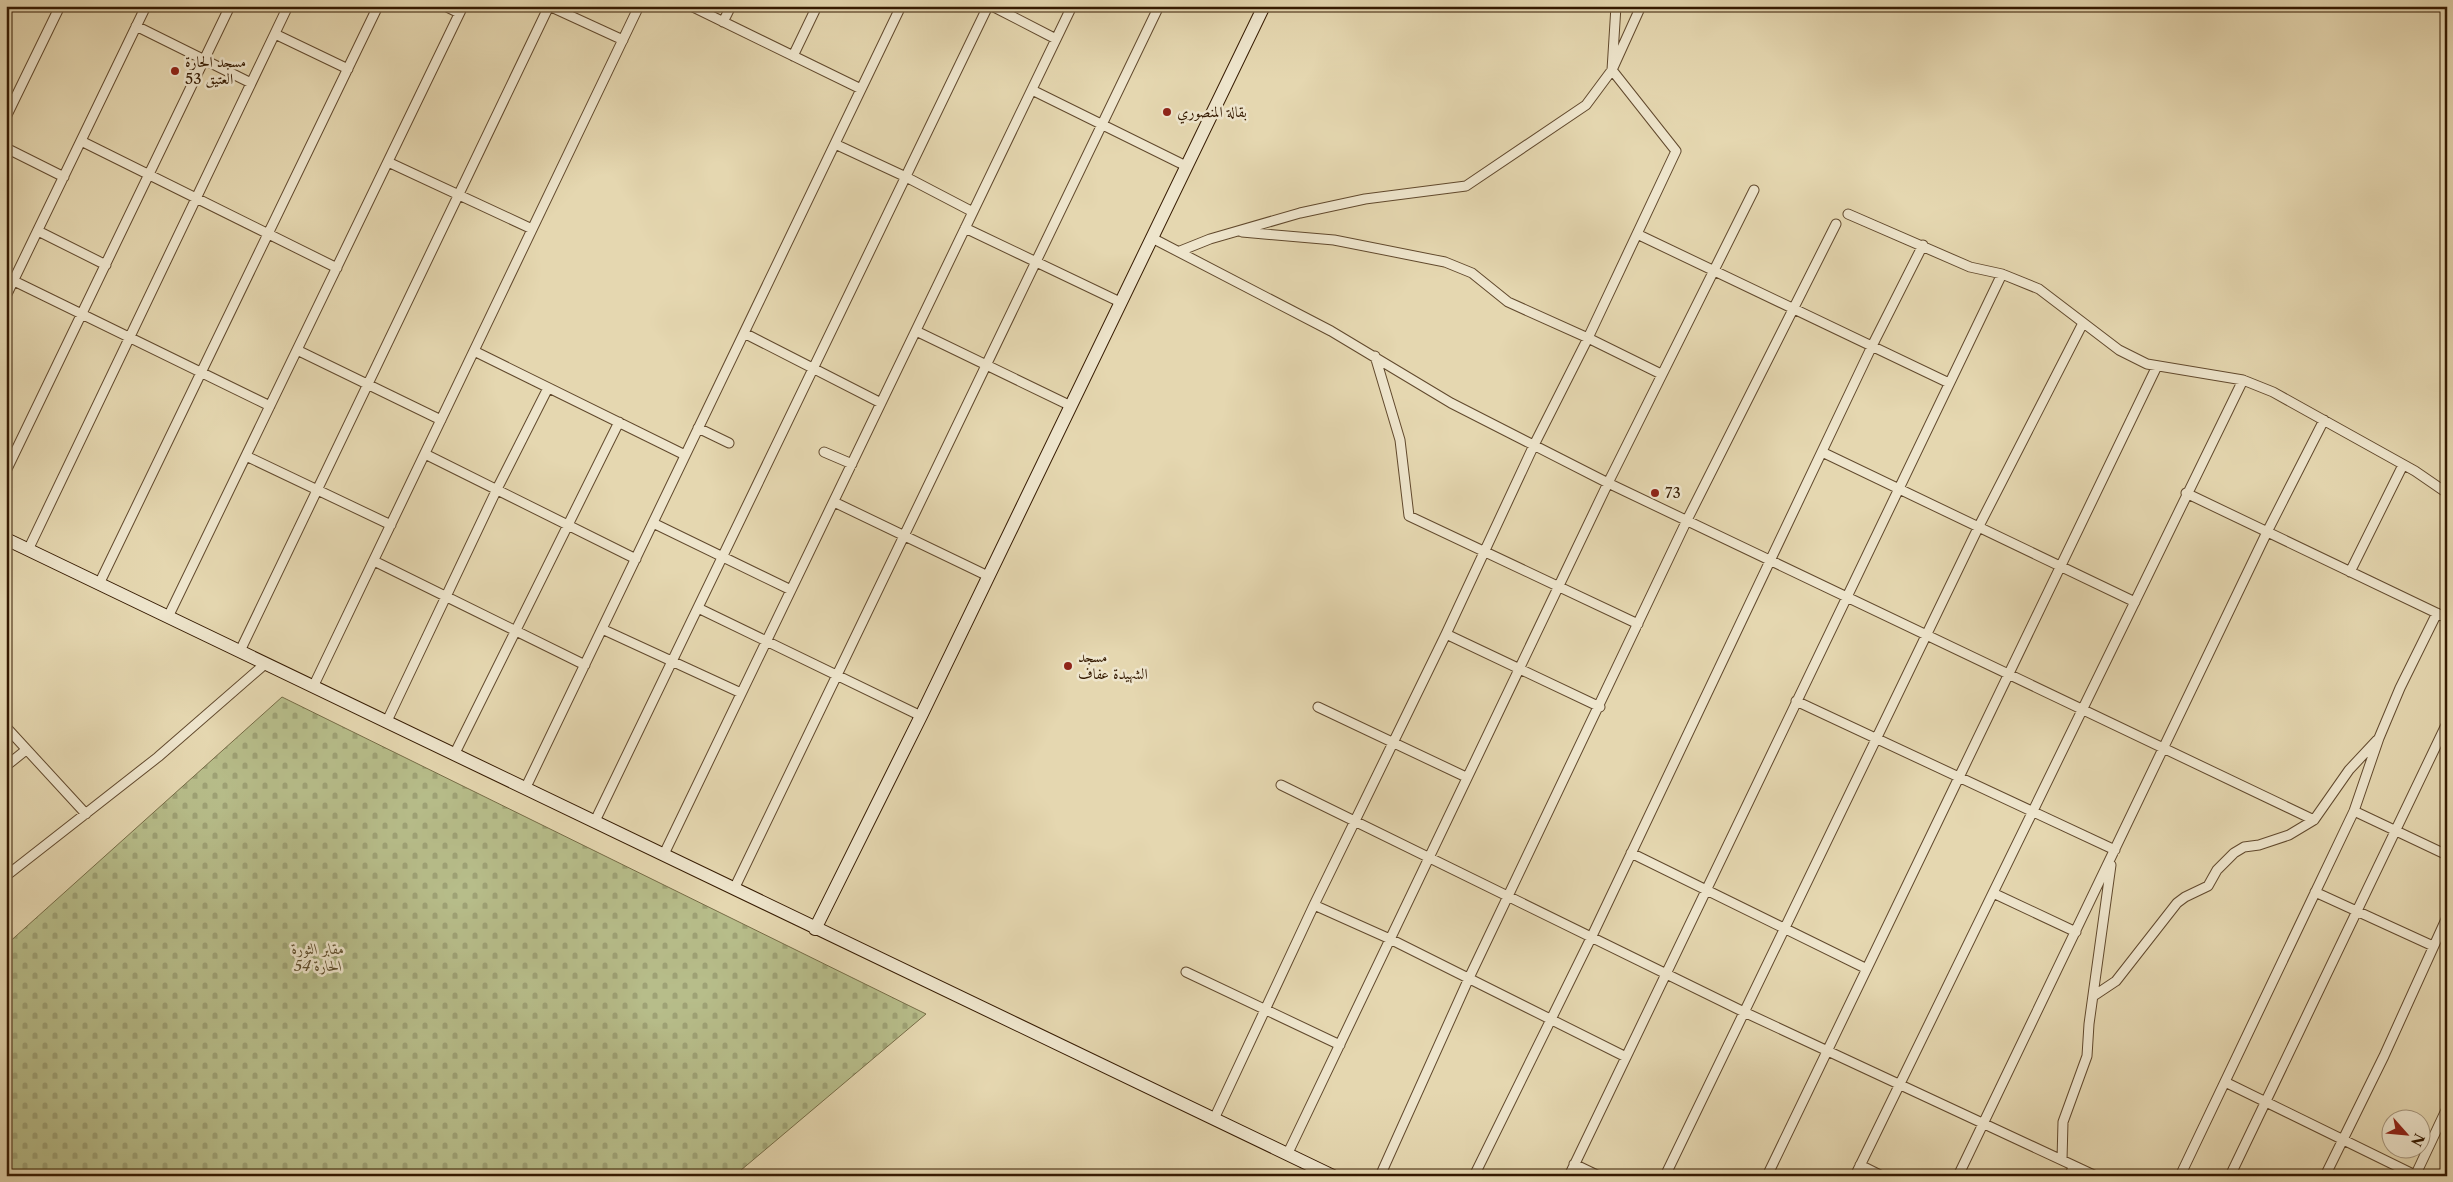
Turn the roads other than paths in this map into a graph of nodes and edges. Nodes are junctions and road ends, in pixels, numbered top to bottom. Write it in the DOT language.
graph roads {
  1 [pos="60,6"];
  2 [pos="146,6"];
  3 [pos="230,6"];
  4 [pos="288,6"];
  5 [pos="378,6"];
  6 [pos="445,6"];
  7 [pos="549,6"];
  8 [pos="639,6"];
  9 [pos="691,6"];
  10 [pos="731,6"];
  11 [pos="817,6"];
  12 [pos="901,6"];
  13 [pos="988,6"];
  14 [pos="992,6"];
  15 [pos="1072,6"];
  16 [pos="1159,6"];
  17 [pos="1264,6"];
  18 [pos="1616,6"];
  19 [pos="1641,6"];
  20 [pos="461,10"];
  21 [pos="723,22"];
  22 [pos="136,26"];
  23 [pos="275,34"];
  24 [pos="1056,39"];
  25 [pos="623,40"];
  26 [pos="793,56"];
  27 [pos="204,60"];
  28 [pos="348,68"];
  29 [pos="1612,70"];
  30 [pos="251,83"];
  31 [pos="861,89"];
  32 [pos="1032,90"];
  33 [pos="6,117"];
  34 [pos="1102,124"];
  35 [pos="81,141"];
  36 [pos="834,144"];
  37 [pos="6,148"];
  38 [pos="388,162"];
  39 [pos="1186,166"];
  40 [pos="149,176"];
  41 [pos="906,176"];
  42 [pos="64,177"];
  43 [pos="1754,190"];
  44 [pos="458,195"];
  45 [pos="195,199"];
  46 [pos="973,212"];
  47 [pos="1848,214"];
  48 [pos="1836,224"];
  49 [pos="965,228"];
  50 [pos="532,229"];
  51 [pos="38,231"];
  52 [pos="1236,231"];
  53 [pos="1637,234"];
  54 [pos="268,235"];
  55 [pos="1152,238"];
  56 [pos="1924,245"];
  57 [pos="1180,251"];
  58 [pos="1036,262"];
  59 [pos="106,265"];
  60 [pos="337,268"];
  61 [pos="1715,270"];
  62 [pos="2002,274"];
  63 [pos="14,281"];
  64 [pos="6,296"];
  65 [pos="1120,302"];
  66 [pos="1793,307"];
  67 [pos="82,314"];
  68 [pos="2083,323"];
  69 [pos="916,331"];
  70 [pos="744,333"];
  71 [pos="130,337"];
  72 [pos="1588,338"];
  73 [pos="1872,346"];
  74 [pos="297,350"];
  75 [pos="474,350"];
  76 [pos="1375,356"];
  77 [pos="986,365"];
  78 [pos="2157,366"];
  79 [pos="814,368"];
  80 [pos="202,372"];
  81 [pos="1661,374"];
  82 [pos="2243,380"];
  83 [pos="1949,383"];
  84 [pos="367,385"];
  85 [pos="548,388"];
  86 [pos="881,403"];
  87 [pos="270,406"];
  88 [pos="1071,406"];
  89 [pos="441,420"];
  90 [pos="2324,420"];
  91 [pos="619,422"];
  92 [pos="698,428"];
  93 [pos="729,443"];
  94 [pos="1534,445"];
  95 [pos="824,452"];
  96 [pos="1822,452"];
  97 [pos="425,454"];
  98 [pos="685,455"];
  99 [pos="246,456"];
  100 [pos="852,464"];
  101 [pos="2403,465"];
  102 [pos="6,471"];
  103 [pos="1608,483"];
  104 [pos="1898,489"];
  105 [pos="496,490"];
  106 [pos="317,491"];
  107 [pos="2186,493"];
  108 [pos="2447,493"];
  109 [pos="834,502"];
  110 [pos="1687,520"];
  111 [pos="653,523"];
  112 [pos="567,524"];
  113 [pos="390,526"];
  114 [pos="1979,526"];
  115 [pos="2267,532"];
  116 [pos="904,535"];
  117 [pos="6,539"];
  118 [pos="28,550"];
  119 [pos="1484,550"];
  120 [pos="722,557"];
  121 [pos="636,559"];
  122 [pos="1770,559"];
  123 [pos="374,561"];
  124 [pos="2062,567"];
  125 [pos="2350,572"];
  126 [pos="988,576"];
  127 [pos="99,584"];
  128 [pos="1559,587"];
  129 [pos="791,590"];
  130 [pos="446,596"];
  131 [pos="1846,597"];
  132 [pos="2135,602"];
  133 [pos="698,608"];
  134 [pos="2437,613"];
  135 [pos="168,617"];
  136 [pos="2447,618"];
  137 [pos="1638,624"];
  138 [pos="602,629"];
  139 [pos="515,630"];
  140 [pos="1446,634"];
  141 [pos="1925,635"];
  142 [pos="767,641"];
  143 [pos="240,651"];
  144 [pos="672,661"];
  145 [pos="265,664"];
  146 [pos="585,665"];
  147 [pos="1519,669"];
  148 [pos="837,675"];
  149 [pos="2007,675"];
  150 [pos="313,686"];
  151 [pos="741,693"];
  152 [pos="1796,700"];
  153 [pos="1318,707"];
  154 [pos="1600,707"];
  155 [pos="2082,710"];
  156 [pos="921,716"];
  157 [pos="387,721"];
  158 [pos="2447,723"];
  159 [pos="6,727"];
  160 [pos="1876,738"];
  161 [pos="2379,738"];
  162 [pos="1393,743"];
  163 [pos="2163,749"];
  164 [pos="26,750"];
  165 [pos="454,753"];
  166 [pos="6,766"];
  167 [pos="1957,776"];
  168 [pos="1466,777"];
  169 [pos="1281,785"];
  170 [pos="526,787"];
  171 [pos="2354,811"];
  172 [pos="2033,812"];
  173 [pos="86,814"];
  174 [pos="2314,820"];
  175 [pos="595,821"];
  176 [pos="1354,821"];
  177 [pos="2395,831"];
  178 [pos="1631,853"];
  179 [pos="664,854"];
  180 [pos="2113,854"];
  181 [pos="2447,855"];
  182 [pos="1430,857"];
  183 [pos="6,876"];
  184 [pos="734,889"];
  185 [pos="1706,890"];
  186 [pos="2315,892"];
  187 [pos="1993,893"];
  188 [pos="1508,896"];
  189 [pos="1314,905"];
  190 [pos="2358,912"];
  191 [pos="2447,918"];
  192 [pos="815,929"];
  193 [pos="1783,929"];
  194 [pos="2076,932"];
  195 [pos="1592,936"];
  196 [pos="1390,939"];
  197 [pos="2433,946"];
  198 [pos="1864,968"];
  199 [pos="1186,972"];
  200 [pos="1666,972"];
  201 [pos="1469,978"];
  202 [pos="2095,995"];
  203 [pos="1266,1011"];
  204 [pos="1744,1012"];
  205 [pos="1551,1018"];
  206 [pos="1340,1045"];
  207 [pos="1826,1051"];
  208 [pos="1626,1057"];
  209 [pos="2225,1082"];
  210 [pos="1899,1086"];
  211 [pos="2266,1101"];
  212 [pos="2447,1108"];
  213 [pos="1214,1119"];
  214 [pos="1983,1124"];
  215 [pos="2342,1140"];
  216 [pos="1287,1155"];
  217 [pos="2062,1160"];
  218 [pos="1574,1164"];
  219 [pos="1860,1165"];
  220 [pos="2074,1166"];
  221 [pos="2416,1175"];
  222 [pos="1333,1176"];
  223 [pos="1380,1176"];
  224 [pos="1474,1176"];
  225 [pos="1569,1176"];
  226 [pos="1599,1176"];
  227 [pos="1665,1176"];
  228 [pos="1766,1176"];
  229 [pos="1855,1176"];
  230 [pos="1882,1176"];
  231 [pos="1958,1176"];
  232 [pos="2069,1176"];
  233 [pos="2096,1176"];
  234 [pos="2180,1176"];
  235 [pos="2230,1176"];
  236 [pos="2325,1176"];
  1 -- 33 [label="street"];
  2 -- 22 [label="street"];
  3 -- 27 [label="street"];
  4 -- 23 [label="street"];
  5 -- 28 [label="street"];
  6 -- 20 [label="street"];
  7 -- 25 [label="street"];
  7 -- 44 [label="street"];
  8 -- 25 [label="street"];
  9 -- 21 [label="street"];
  10 -- 21 [label="street"];
  11 -- 26 [label="street"];
  12 -- 31 [label="street"];
  13 -- 41 [label="street"];
  14 -- 24 [label="street"];
  15 -- 24 [label="street"];
  16 -- 34 [label="street"];
  17 -- 39 [label="main road"];
  18 -- 29 [label="street"];
  19 -- 29 [label="street"];
  20 -- 38 [label="street"];
  21 -- 26 [label="street"];
  22 -- 27 [label="street"];
  22 -- 35 [label="street"];
  23 -- 28 [label="street"];
  23 -- 30 [label="street"];
  24 -- 32 [label="street"];
  25 -- 50 [label="street"];
  26 -- 31 [label="street"];
  27 -- 30 [label="street"];
  27 -- 40 [label="street"];
  28 -- 54 [label="street"];
  29 -- 52 [label="street"];
  29 -- 53 [label="street"];
  30 -- 45 [label="street"];
  31 -- 36 [label="street"];
  32 -- 34 [label="street"];
  32 -- 46 [label="street"];
  34 -- 39 [label="street"];
  34 -- 58 [label="street"];
  35 -- 40 [label="street"];
  35 -- 42 [label="street"];
  36 -- 41 [label="street"];
  36 -- 70 [label="street"];
  37 -- 42 [label="street"];
  38 -- 44 [label="street"];
  38 -- 60 [label="street"];
  39 -- 55 [label="main road"];
  40 -- 45 [label="street"];
  40 -- 59 [label="street"];
  41 -- 46 [label="street"];
  41 -- 79 [label="street"];
  42 -- 51 [label="street"];
  43 -- 61 [label="street"];
  44 -- 50 [label="street"];
  44 -- 84 [label="street"];
  45 -- 54 [label="street"];
  45 -- 71 [label="street"];
  46 -- 49 [label="street"];
  47 -- 56 [label="street"];
  48 -- 66 [label="street"];
  49 -- 58 [label="street"];
  49 -- 69 [label="street"];
  50 -- 75 [label="street"];
  51 -- 59 [label="street"];
  51 -- 63 [label="street"];
  52 -- 57 [label="street"];
  52 -- 72 [label="street"];
  53 -- 61 [label="street"];
  53 -- 72 [label="street"];
  54 -- 60 [label="street"];
  54 -- 80 [label="street"];
  55 -- 57 [label="street"];
  55 -- 65 [label="main road"];
  56 -- 62 [label="street"];
  56 -- 73 [label="street"];
  57 -- 76 [label="street"];
  58 -- 65 [label="street"];
  58 -- 77 [label="street"];
  59 -- 67 [label="street"];
  60 -- 74 [label="street"];
  61 -- 66 [label="street"];
  61 -- 81 [label="street"];
  62 -- 68 [label="street"];
  62 -- 83 [label="street"];
  63 -- 64 [label="street"];
  63 -- 67 [label="street"];
  65 -- 88 [label="main road"];
  66 -- 73 [label="street"];
  66 -- 110 [label="street"];
  67 -- 71 [label="street"];
  67 -- 102 [label="street"];
  68 -- 78 [label="street"];
  68 -- 114 [label="street"];
  69 -- 77 [label="street"];
  69 -- 86 [label="street"];
  70 -- 79 [label="street"];
  70 -- 92 [label="street"];
  71 -- 80 [label="street"];
  71 -- 118 [label="street"];
  72 -- 81 [label="street"];
  72 -- 94 [label="street"];
  73 -- 83 [label="street"];
  73 -- 96 [label="street"];
  74 -- 84 [label="street"];
  74 -- 87 [label="street"];
  75 -- 85 [label="street"];
  75 -- 89 [label="street"];
  76 -- 94 [label="street"];
  76 -- 119 [label="street"];
  77 -- 88 [label="street"];
  77 -- 116 [label="street"];
  78 -- 82 [label="street"];
  78 -- 124 [label="street"];
  79 -- 86 [label="street"];
  79 -- 120 [label="street"];
  80 -- 87 [label="street"];
  80 -- 127 [label="street"];
  81 -- 103 [label="street"];
  82 -- 90 [label="street"];
  82 -- 107 [label="street"];
  83 -- 104 [label="street"];
  84 -- 89 [label="street"];
  84 -- 106 [label="street"];
  85 -- 91 [label="street"];
  85 -- 105 [label="street"];
  86 -- 100 [label="street"];
  87 -- 99 [label="street"];
  88 -- 126 [label="main road"];
  89 -- 97 [label="street"];
  90 -- 101 [label="street"];
  90 -- 115 [label="street"];
  91 -- 98 [label="street"];
  91 -- 112 [label="street"];
  92 -- 93 [label="street"];
  92 -- 98 [label="street"];
  94 -- 103 [label="street"];
  94 -- 119 [label="street"];
  95 -- 100 [label="street"];
  96 -- 104 [label="street"];
  96 -- 122 [label="street"];
  97 -- 105 [label="street"];
  97 -- 113 [label="street"];
  98 -- 111 [label="street"];
  99 -- 106 [label="street"];
  99 -- 135 [label="street"];
  100 -- 109 [label="street"];
  101 -- 108 [label="street"];
  101 -- 125 [label="street"];
  103 -- 110 [label="street"];
  103 -- 128 [label="street"];
  104 -- 114 [label="street"];
  104 -- 131 [label="street"];
  105 -- 112 [label="street"];
  105 -- 130 [label="street"];
  106 -- 113 [label="street"];
  106 -- 143 [label="street"];
  107 -- 115 [label="street"];
  107 -- 132 [label="street"];
  109 -- 116 [label="street"];
  109 -- 129 [label="street"];
  110 -- 122 [label="street"];
  110 -- 137 [label="street"];
  111 -- 120 [label="street"];
  111 -- 121 [label="street"];
  112 -- 121 [label="street"];
  112 -- 139 [label="street"];
  113 -- 123 [label="street"];
  114 -- 124 [label="street"];
  114 -- 141 [label="street"];
  115 -- 125 [label="street"];
  115 -- 163 [label="street"];
  116 -- 126 [label="street"];
  116 -- 148 [label="street"];
  117 -- 118 [label="main road"];
  118 -- 127 [label="main road"];
  119 -- 128 [label="street"];
  119 -- 140 [label="street"];
  120 -- 129 [label="street"];
  120 -- 133 [label="street"];
  121 -- 138 [label="street"];
  122 -- 131 [label="street"];
  122 -- 178 [label="street"];
  123 -- 130 [label="street"];
  123 -- 150 [label="street"];
  124 -- 132 [label="street"];
  124 -- 149 [label="street"];
  125 -- 134 [label="street"];
  126 -- 156 [label="main road"];
  127 -- 135 [label="main road"];
  128 -- 137 [label="street"];
  128 -- 147 [label="street"];
  129 -- 142 [label="street"];
  130 -- 139 [label="street"];
  130 -- 157 [label="street"];
  131 -- 141 [label="street"];
  131 -- 152 [label="street"];
  132 -- 155 [label="street"];
  133 -- 142 [label="street"];
  133 -- 144 [label="street"];
  134 -- 136 [label="street"];
  134 -- 161 [label="street"];
  135 -- 143 [label="main road"];
  137 -- 154 [label="street"];
  138 -- 144 [label="street"];
  138 -- 146 [label="street"];
  139 -- 146 [label="street"];
  139 -- 165 [label="street"];
  140 -- 147 [label="street"];
  140 -- 162 [label="street"];
  141 -- 149 [label="street"];
  141 -- 160 [label="street"];
  142 -- 148 [label="street"];
  142 -- 151 [label="street"];
  143 -- 145 [label="main road"];
  144 -- 151 [label="street"];
  144 -- 175 [label="street"];
  145 -- 150 [label="main road"];
  145 -- 173 [label="street"];
  146 -- 170 [label="street"];
  147 -- 154 [label="street"];
  147 -- 168 [label="street"];
  148 -- 156 [label="street"];
  148 -- 184 [label="street"];
  149 -- 155 [label="street"];
  149 -- 167 [label="street"];
  150 -- 157 [label="main road"];
  151 -- 179 [label="street"];
  152 -- 160 [label="street"];
  152 -- 185 [label="street"];
  153 -- 162 [label="street"];
  154 -- 188 [label="street"];
  155 -- 163 [label="street"];
  155 -- 172 [label="street"];
  156 -- 192 [label="main road"];
  157 -- 165 [label="main road"];
  158 -- 177 [label="street"];
  159 -- 164 [label="street"];
  160 -- 167 [label="street"];
  160 -- 193 [label="street"];
  161 -- 171 [label="street"];
  161 -- 174 [label="street"];
  162 -- 168 [label="street"];
  162 -- 176 [label="street"];
  163 -- 174 [label="street"];
  163 -- 180 [label="street"];
  164 -- 166 [label="street"];
  164 -- 173 [label="street"];
  165 -- 170 [label="main road"];
  167 -- 172 [label="street"];
  167 -- 198 [label="street"];
  168 -- 182 [label="street"];
  169 -- 176 [label="street"];
  170 -- 175 [label="main road"];
  171 -- 177 [label="street"];
  171 -- 186 [label="street"];
  172 -- 180 [label="street"];
  172 -- 187 [label="street"];
  173 -- 183 [label="street"];
  174 -- 202 [label="street"];
  175 -- 179 [label="main road"];
  176 -- 182 [label="street"];
  176 -- 189 [label="street"];
  177 -- 181 [label="street"];
  177 -- 190 [label="street"];
  178 -- 185 [label="street"];
  178 -- 195 [label="street"];
  179 -- 184 [label="main road"];
  180 -- 194 [label="street"];
  180 -- 202 [label="street"];
  182 -- 188 [label="street"];
  182 -- 196 [label="street"];
  184 -- 192 [label="main road"];
  185 -- 193 [label="street"];
  185 -- 200 [label="street"];
  186 -- 190 [label="street"];
  186 -- 209 [label="street"];
  187 -- 194 [label="street"];
  187 -- 210 [label="street"];
  188 -- 195 [label="street"];
  188 -- 201 [label="street"];
  189 -- 196 [label="street"];
  189 -- 203 [label="street"];
  190 -- 197 [label="street"];
  190 -- 211 [label="street"];
  191 -- 197 [label="street"];
  192 -- 213 [label="main road"];
  193 -- 198 [label="street"];
  193 -- 204 [label="street"];
  194 -- 214 [label="street"];
  195 -- 200 [label="street"];
  195 -- 205 [label="street"];
  196 -- 201 [label="street"];
  196 -- 206 [label="street"];
  197 -- 215 [label="street"];
  198 -- 207 [label="street"];
  199 -- 203 [label="street"];
  200 -- 204 [label="street"];
  200 -- 208 [label="street"];
  201 -- 205 [label="street"];
  201 -- 223 [label="street"];
  202 -- 217 [label="street"];
  203 -- 206 [label="street"];
  203 -- 213 [label="street"];
  204 -- 207 [label="street"];
  204 -- 227 [label="street"];
  205 -- 208 [label="street"];
  205 -- 224 [label="street"];
  206 -- 216 [label="street"];
  207 -- 210 [label="street"];
  207 -- 228 [label="street"];
  208 -- 218 [label="street"];
  209 -- 211 [label="street"];
  209 -- 234 [label="street"];
  210 -- 214 [label="street"];
  210 -- 219 [label="street"];
  211 -- 215 [label="street"];
  211 -- 235 [label="street"];
  212 -- 221 [label="street"];
  213 -- 216 [label="main road"];
  214 -- 217 [label="street"];
  214 -- 231 [label="street"];
  215 -- 221 [label="street"];
  215 -- 236 [label="street"];
  216 -- 222 [label="main road"];
  217 -- 220 [label="street"];
  218 -- 225 [label="street"];
  218 -- 226 [label="street"];
  219 -- 229 [label="street"];
  219 -- 230 [label="street"];
  220 -- 232 [label="street"];
  220 -- 233 [label="street"];
}
